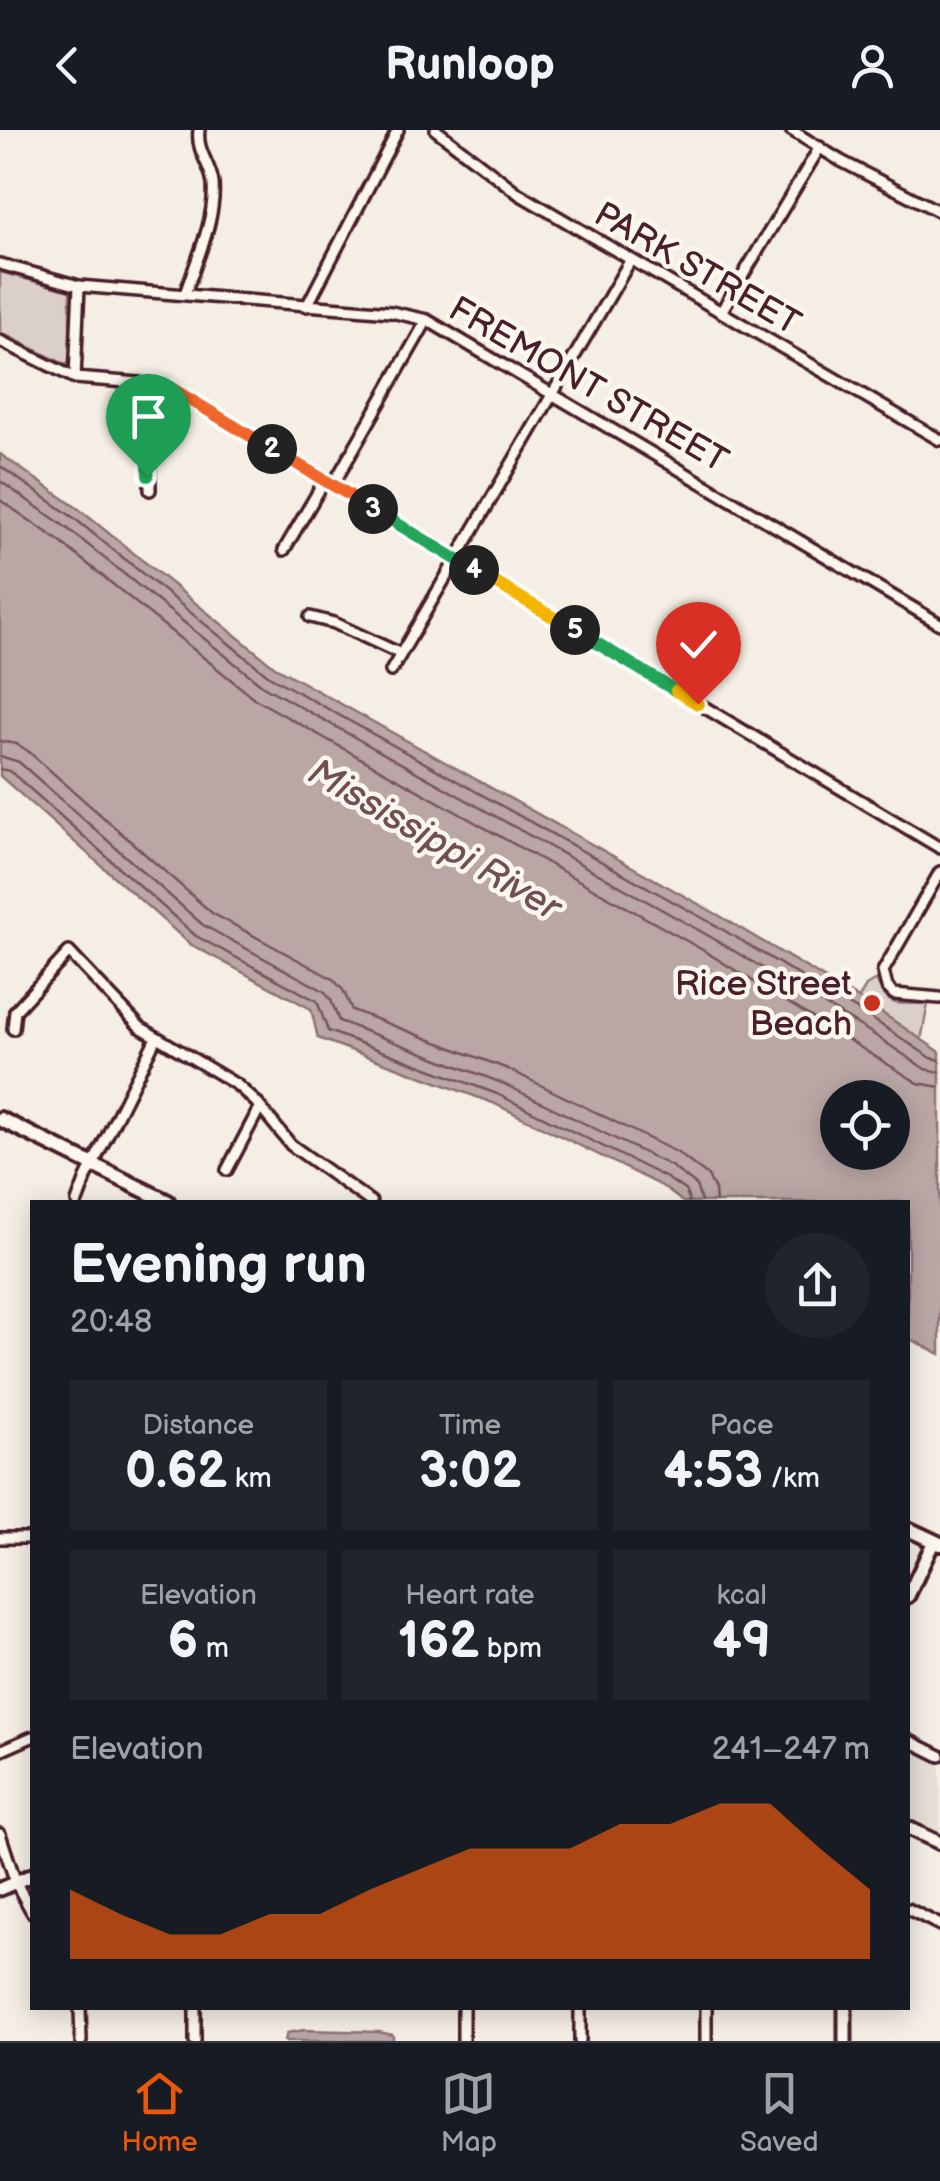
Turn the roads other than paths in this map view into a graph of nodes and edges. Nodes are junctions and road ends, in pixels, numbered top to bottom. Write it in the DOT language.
graph roads {
  1 [pos="199,130"];
  2 [pos="398,130"];
  3 [pos="436,130"];
  4 [pos="791,130"];
  5 [pos="820,148"];
  6 [pos="940,212"];
  7 [pos="630,261"];
  8 [pos="0,264"];
  9 [pos="79,286"];
  10 [pos="186,294"];
  11 [pos="306,306"];
  12 [pos="721,312"];
  13 [pos="427,320"];
  14 [pos="0,341"];
  15 [pos="75,378"];
  16 [pos="150,381"];
  17 [pos="554,393"];
  18 [pos="940,440"];
  19 [pos="329,482"];
  20 [pos="150,490"];
  21 [pos="284,550"];
  22 [pos="457,560"];
  23 [pos="310,617"];
  24 [pos="940,624"];
  25 [pos="401,654"];
  26 [pos="391,671"];
  27 [pos="940,848"];
  28 [pos="940,872"];
  29 [pos="940,998"];
  30 [pos="13,1029"];
  31 [pos="156,1038"];
  32 [pos="260,1107"];
  33 [pos="0,1118"];
  34 [pos="93,1165"];
  35 [pos="227,1170"];
  36 [pos="78,1200"];
  37 [pos="164,1200"];
  38 [pos="368,1200"];
  39 [pos="910,1530"];
  40 [pos="0,1538"];
  41 [pos="30,1538"];
  42 [pos="939,1540"];
  43 [pos="910,1589"];
  44 [pos="30,1738"];
  45 [pos="910,1741"];
  46 [pos="0,1751"];
  47 [pos="940,1756"];
  48 [pos="910,1829"];
  49 [pos="0,1834"];
  50 [pos="940,1843"];
  51 [pos="30,1876"];
  52 [pos="16,1882"];
  53 [pos="0,1889"];
  54 [pos="30,1908"];
  55 [pos="910,1910"];
  56 [pos="940,1925"];
  57 [pos="80,2010"];
  58 [pos="196,2010"];
  59 [pos="463,2010"];
  60 [pos="580,2010"];
  61 [pos="706,2010"];
  62 [pos="845,2010"];
  63 [pos="80,2041"];
  64 [pos="196,2041"];
  65 [pos="463,2041"];
  66 [pos="580,2041"];
  67 [pos="706,2041"];
  68 [pos="845,2041"];
  1 -- 10 [label="street"];
  2 -- 11 [label="street"];
  3 -- 7 [label="street, PARK STREET"];
  4 -- 5 [label="street"];
  5 -- 6 [label="street"];
  5 -- 12 [label="street"];
  7 -- 12 [label="street, PARK STREET"];
  7 -- 17 [label="street"];
  8 -- 9 [label="street, FREMONT STREET"];
  9 -- 10 [label="street, FREMONT STREET"];
  9 -- 15 [label="street"];
  10 -- 11 [label="street, FREMONT STREET"];
  11 -- 13 [label="street, FREMONT STREET"];
  12 -- 18 [label="street, PARK STREET"];
  13 -- 17 [label="street, FREMONT STREET"];
  13 -- 19 [label="street"];
  14 -- 15 [label="street"];
  15 -- 16 [label="street"];
  16 -- 19 [label="street"];
  16 -- 20 [label="street"];
  17 -- 22 [label="street"];
  17 -- 24 [label="street, FREMONT STREET"];
  19 -- 21 [label="street"];
  19 -- 22 [label="street"];
  22 -- 25 [label="street"];
  22 -- 27 [label="street"];
  23 -- 25 [label="street"];
  25 -- 26 [label="street"];
  28 -- 29 [label="street"];
  30 -- 31 [label="street"];
  31 -- 32 [label="street"];
  31 -- 34 [label="street"];
  32 -- 35 [label="street"];
  32 -- 38 [label="street"];
  33 -- 34 [label="main road"];
  34 -- 36 [label="street"];
  34 -- 37 [label="main road"];
  39 -- 42 [label="main road"];
  40 -- 41 [label="street"];
  42 -- 43 [label="street"];
  44 -- 46 [label="street"];
  45 -- 47 [label="street"];
  48 -- 50 [label="street"];
  49 -- 52 [label="street"];
  51 -- 52 [label="street"];
  52 -- 53 [label="street"];
  52 -- 54 [label="street"];
  55 -- 56 [label="street"];
  57 -- 63 [label="street"];
  58 -- 64 [label="street"];
  59 -- 65 [label="street"];
  60 -- 66 [label="street"];
  61 -- 67 [label="street"];
  62 -- 68 [label="street"];
}
